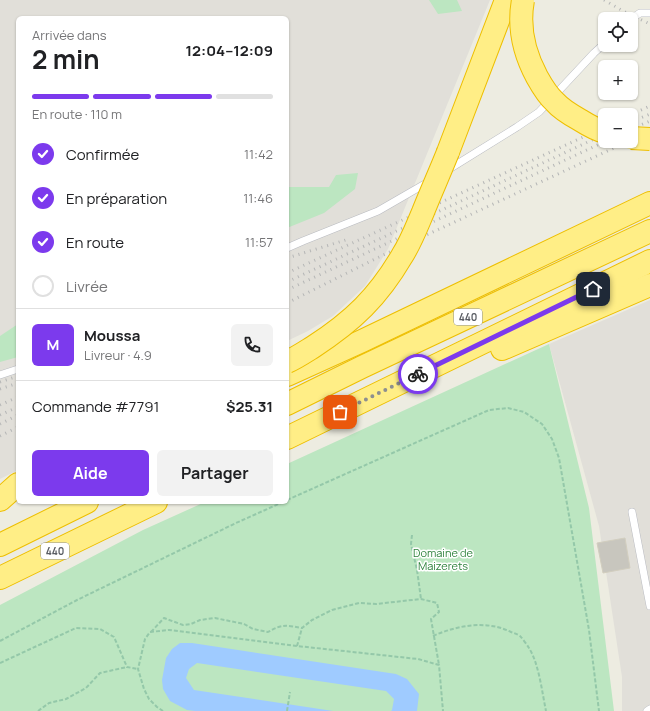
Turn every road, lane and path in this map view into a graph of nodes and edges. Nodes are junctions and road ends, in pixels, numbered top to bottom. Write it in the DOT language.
graph roads {
  1 [pos="506,0"];
  2 [pos="524,0"];
  3 [pos="650,13"];
  4 [pos="638,14"];
  5 [pos="598,49"];
  6 [pos="598,130"];
  7 [pos="638,138"];
  8 [pos="650,139"];
  9 [pos="650,203"];
  10 [pos="650,231"];
  11 [pos="289,247"];
  12 [pos="650,262"];
  13 [pos="650,285"];
  14 [pos="289,361"];
  15 [pos="16,370"];
  16 [pos="289,374"];
  17 [pos="0,375"];
  18 [pos="393,386"];
  19 [pos="289,403"];
  20 [pos="289,437"];
  21 [pos="16,486"];
  22 [pos="16,497"];
  23 [pos="289,499"];
  24 [pos="0,500"];
  25 [pos="0,504"];
  26 [pos="83,504"];
  27 [pos="152,504"];
  28 [pos="279,504"];
  29 [pos="632,512"];
  30 [pos="412,535"];
  31 [pos="0,545"];
  32 [pos="0,578"];
  33 [pos="421,598"];
  34 [pos="650,606"];
  35 [pos="302,628"];
  36 [pos="150,632"];
  37 [pos="434,636"];
  38 [pos="0,642"];
  39 [pos="297,646"];
  40 [pos="0,663"];
  41 [pos="439,665"];
  42 [pos="127,667"];
  43 [pos="138,669"];
  44 [pos="290,692"];
  45 [pos="650,709"];
  46 [pos="38,711"];
  47 [pos="164,711"];
  48 [pos="287,711"];
  49 [pos="443,711"];
  50 [pos="546,711"];
  51 [pos="599,711"];
  52 [pos="647,711"];
  1 -- 14 [label="highway, bridge"];
  2 -- 6 [label="highway, bridge"];
  3 -- 4 [label="lane"];
  5 -- 11 [label="lane"];
  7 -- 8 [label="highway, bridge"];
  9 -- 16 [label="highway"];
  10 -- 19 [label="highway, 440"];
  12 -- 18 [label="highway, 440"];
  13 -- 18 [label="highway"];
  15 -- 17 [label="lane"];
  18 -- 20 [label="highway, 440"];
  21 -- 24 [label="highway"];
  22 -- 25 [label="highway"];
  23 -- 51 [label="path"];
  26 -- 31 [label="highway, 440"];
  27 -- 32 [label="highway, 440"];
  28 -- 38 [label="path"];
  29 -- 34 [label="lane"];
  30 -- 33 [label="path"];
  33 -- 35 [label="path"];
  33 -- 37 [label="path"];
  35 -- 36 [label="path"];
  35 -- 39 [label="path"];
  36 -- 39 [label="path"];
  36 -- 43 [label="path"];
  37 -- 41 [label="path"];
  37 -- 50 [label="path"];
  39 -- 41 [label="path"];
  40 -- 42 [label="path"];
  41 -- 49 [label="path"];
  42 -- 43 [label="path"];
  42 -- 46 [label="path"];
  43 -- 47 [label="path"];
  44 -- 48 [label="path"];
  45 -- 52 [label="lane"];
}
